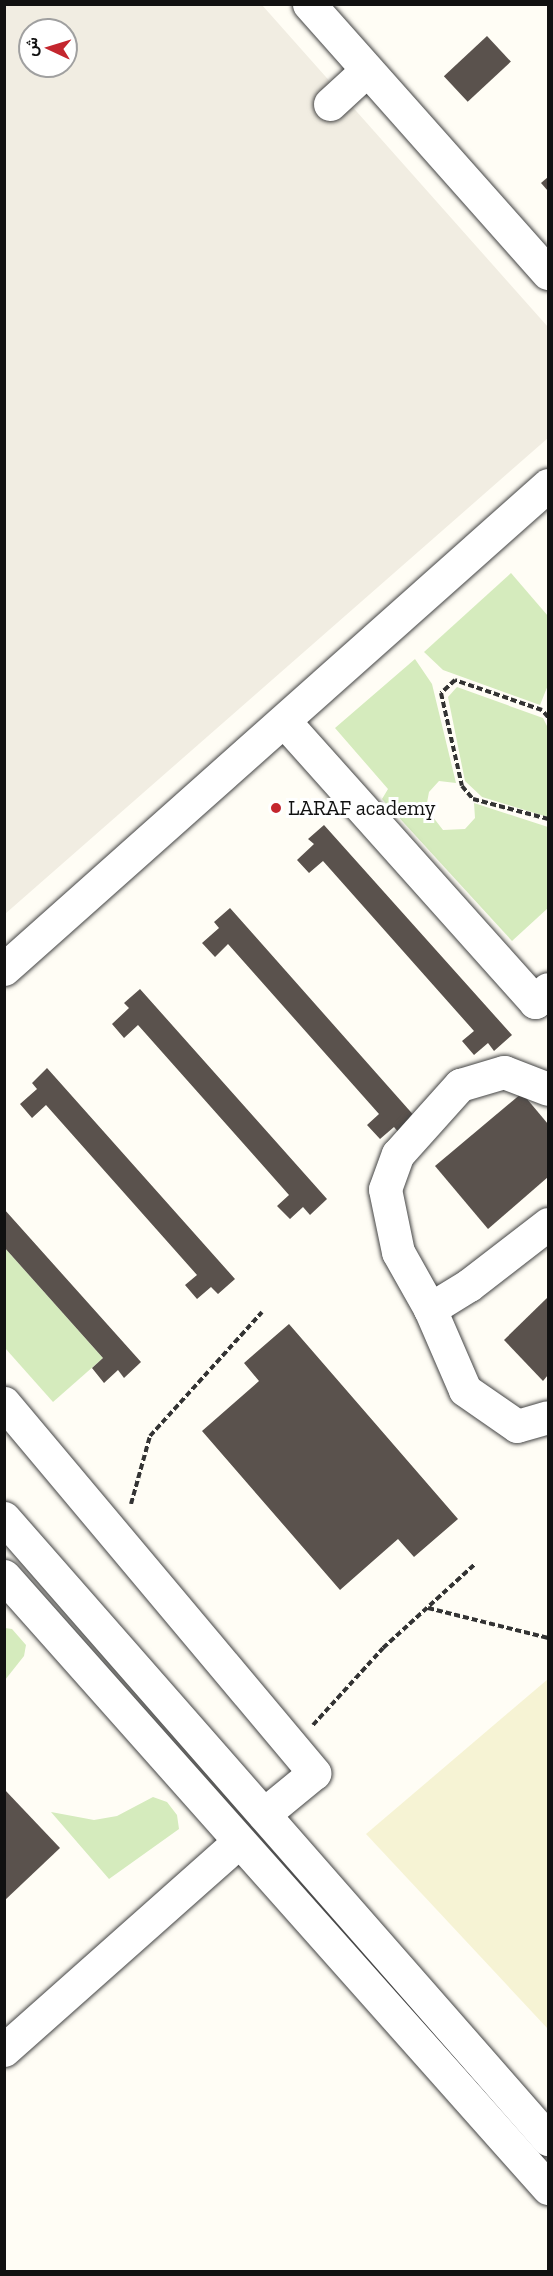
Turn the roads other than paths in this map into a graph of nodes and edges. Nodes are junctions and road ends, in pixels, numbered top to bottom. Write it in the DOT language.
graph roads {
  1 [pos="309,4"];
  2 [pos="367,70"];
  3 [pos="330,104"];
  4 [pos="549,273"];
  5 [pos="549,485"];
  6 [pos="284,721"];
  7 [pos="4,969"];
  8 [pos="549,989"];
  9 [pos="549,1089"];
  10 [pos="549,1224"];
  11 [pos="430,1309"];
  12 [pos="4,1403"];
  13 [pos="549,1417"];
  14 [pos="4,1518"];
  15 [pos="9,1590"];
  16 [pos="264,1814"];
  17 [pos="239,1841"];
  18 [pos="4,2050"];
  19 [pos="549,2139"];
  20 [pos="549,2188"];
  1 -- 2 [label="lane"];
  2 -- 3 [label="lane"];
  2 -- 4 [label="lane"];
  5 -- 6 [label="lane"];
  6 -- 7 [label="lane"];
  6 -- 8 [label="lane"];
  9 -- 11 [label="lane"];
  10 -- 11 [label="lane"];
  11 -- 13 [label="lane"];
  12 -- 16 [label="lane"];
  14 -- 16 [label="lane"];
  15 -- 17 [label="lane"];
  16 -- 19 [label="lane"];
  17 -- 18 [label="lane"];
  17 -- 20 [label="lane"];
}
